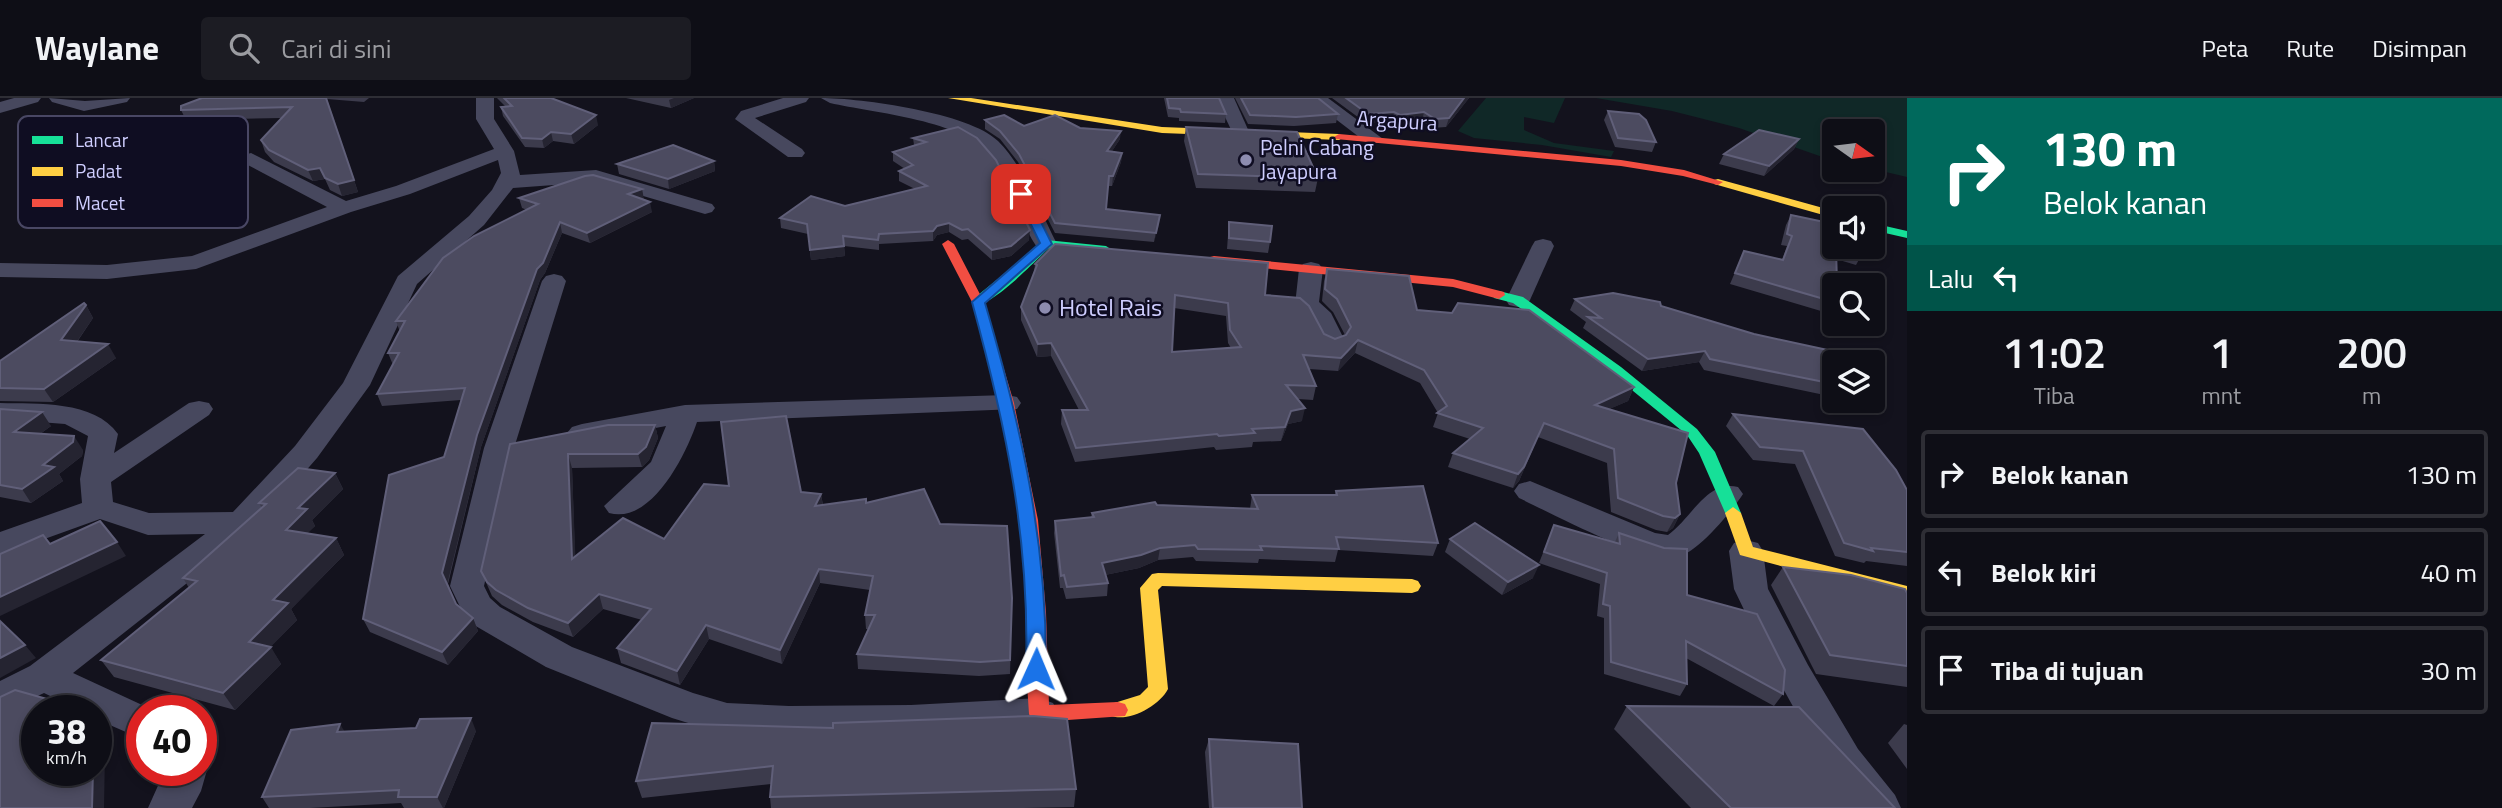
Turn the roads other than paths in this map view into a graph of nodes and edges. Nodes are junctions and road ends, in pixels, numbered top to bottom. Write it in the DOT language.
graph roads {
  1 [pos="58,98"];
  2 [pos="121,98"];
  3 [pos="485,98"];
  4 [pos="800,98"];
  5 [pos="830,98"];
  6 [pos="953,98"];
  7 [pos="1224,98"];
  8 [pos="1317,98"];
  9 [pos="24,99"];
  10 [pos="0,108"];
  11 [pos="1241,134"];
  12 [pos="1374,139"];
  13 [pos="505,151"];
  14 [pos="795,153"];
  15 [pos="251,159"];
  16 [pos="507,182"];
  17 [pos="344,208"];
  18 [pos="705,208"];
  19 [pos="1822,212"];
  20 [pos="1885,229"];
  21 [pos="1907,235"];
  22 [pos="948,244"];
  23 [pos="1046,244"];
  24 [pos="1543,246"];
  25 [pos="1127,252"];
  26 [pos="1192,258"];
  27 [pos="1311,269"];
  28 [pos="0,270"];
  29 [pos="554,281"];
  30 [pos="1518,300"];
  31 [pos="978,302"];
  32 [pos="1332,341"];
  33 [pos="1007,403"];
  34 [pos="199,409"];
  35 [pos="0,411"];
  36 [pos="685,414"];
  37 [pos="525,443"];
  38 [pos="1531,491"];
  39 [pos="97,494"];
  40 [pos="1727,494"];
  41 [pos="620,506"];
  42 [pos="242,523"];
  43 [pos="0,544"];
  44 [pos="1746,551"];
  45 [pos="1412,586"];
  46 [pos="1907,593"];
  47 [pos="43,676"];
  48 [pos="0,699"];
  49 [pos="1039,714"];
  50 [pos="126,715"];
  51 [pos="181,786"];
  52 [pos="169,808"];
  53 [pos="1880,808"];
  1 -- 2 [label="street"];
  3 -- 13 [label="street"];
  4 -- 14 [label="street"];
  5 -- 23 [label="street"];
  6 -- 11 [label="main road, Argapura"];
  7 -- 11 [label="street"];
  8 -- 12 [label="street"];
  9 -- 10 [label="street"];
  11 -- 12 [label="main road, Argapura"];
  12 -- 19 [label="main road, Argapura"];
  13 -- 16 [label="street"];
  13 -- 17 [label="street"];
  15 -- 17 [label="street"];
  16 -- 18 [label="street"];
  16 -- 42 [label="street"];
  17 -- 28 [label="street"];
  20 -- 21 [label="main road"];
  22 -- 31 [label="main road"];
  23 -- 25 [label="main road"];
  23 -- 31 [label="main road"];
  24 -- 30 [label="street"];
  26 -- 27 [label="main road"];
  27 -- 30 [label="main road"];
  27 -- 32 [label="street"];
  29 -- 37 [label="street"];
  30 -- 40 [label="main road"];
  31 -- 33 [label="main road"];
  33 -- 36 [label="street"];
  33 -- 49 [label="main road"];
  34 -- 39 [label="street"];
  35 -- 39 [label="street"];
  36 -- 37 [label="street"];
  36 -- 41 [label="street"];
  37 -- 49 [label="street"];
  38 -- 40 [label="street"];
  39 -- 42 [label="street"];
  39 -- 43 [label="street"];
  40 -- 44 [label="main road"];
  42 -- 47 [label="street"];
  44 -- 46 [label="main road"];
  44 -- 53 [label="street"];
  45 -- 49 [label="main road"];
  47 -- 48 [label="street"];
  47 -- 50 [label="street"];
  51 -- 52 [label="street"];
}
